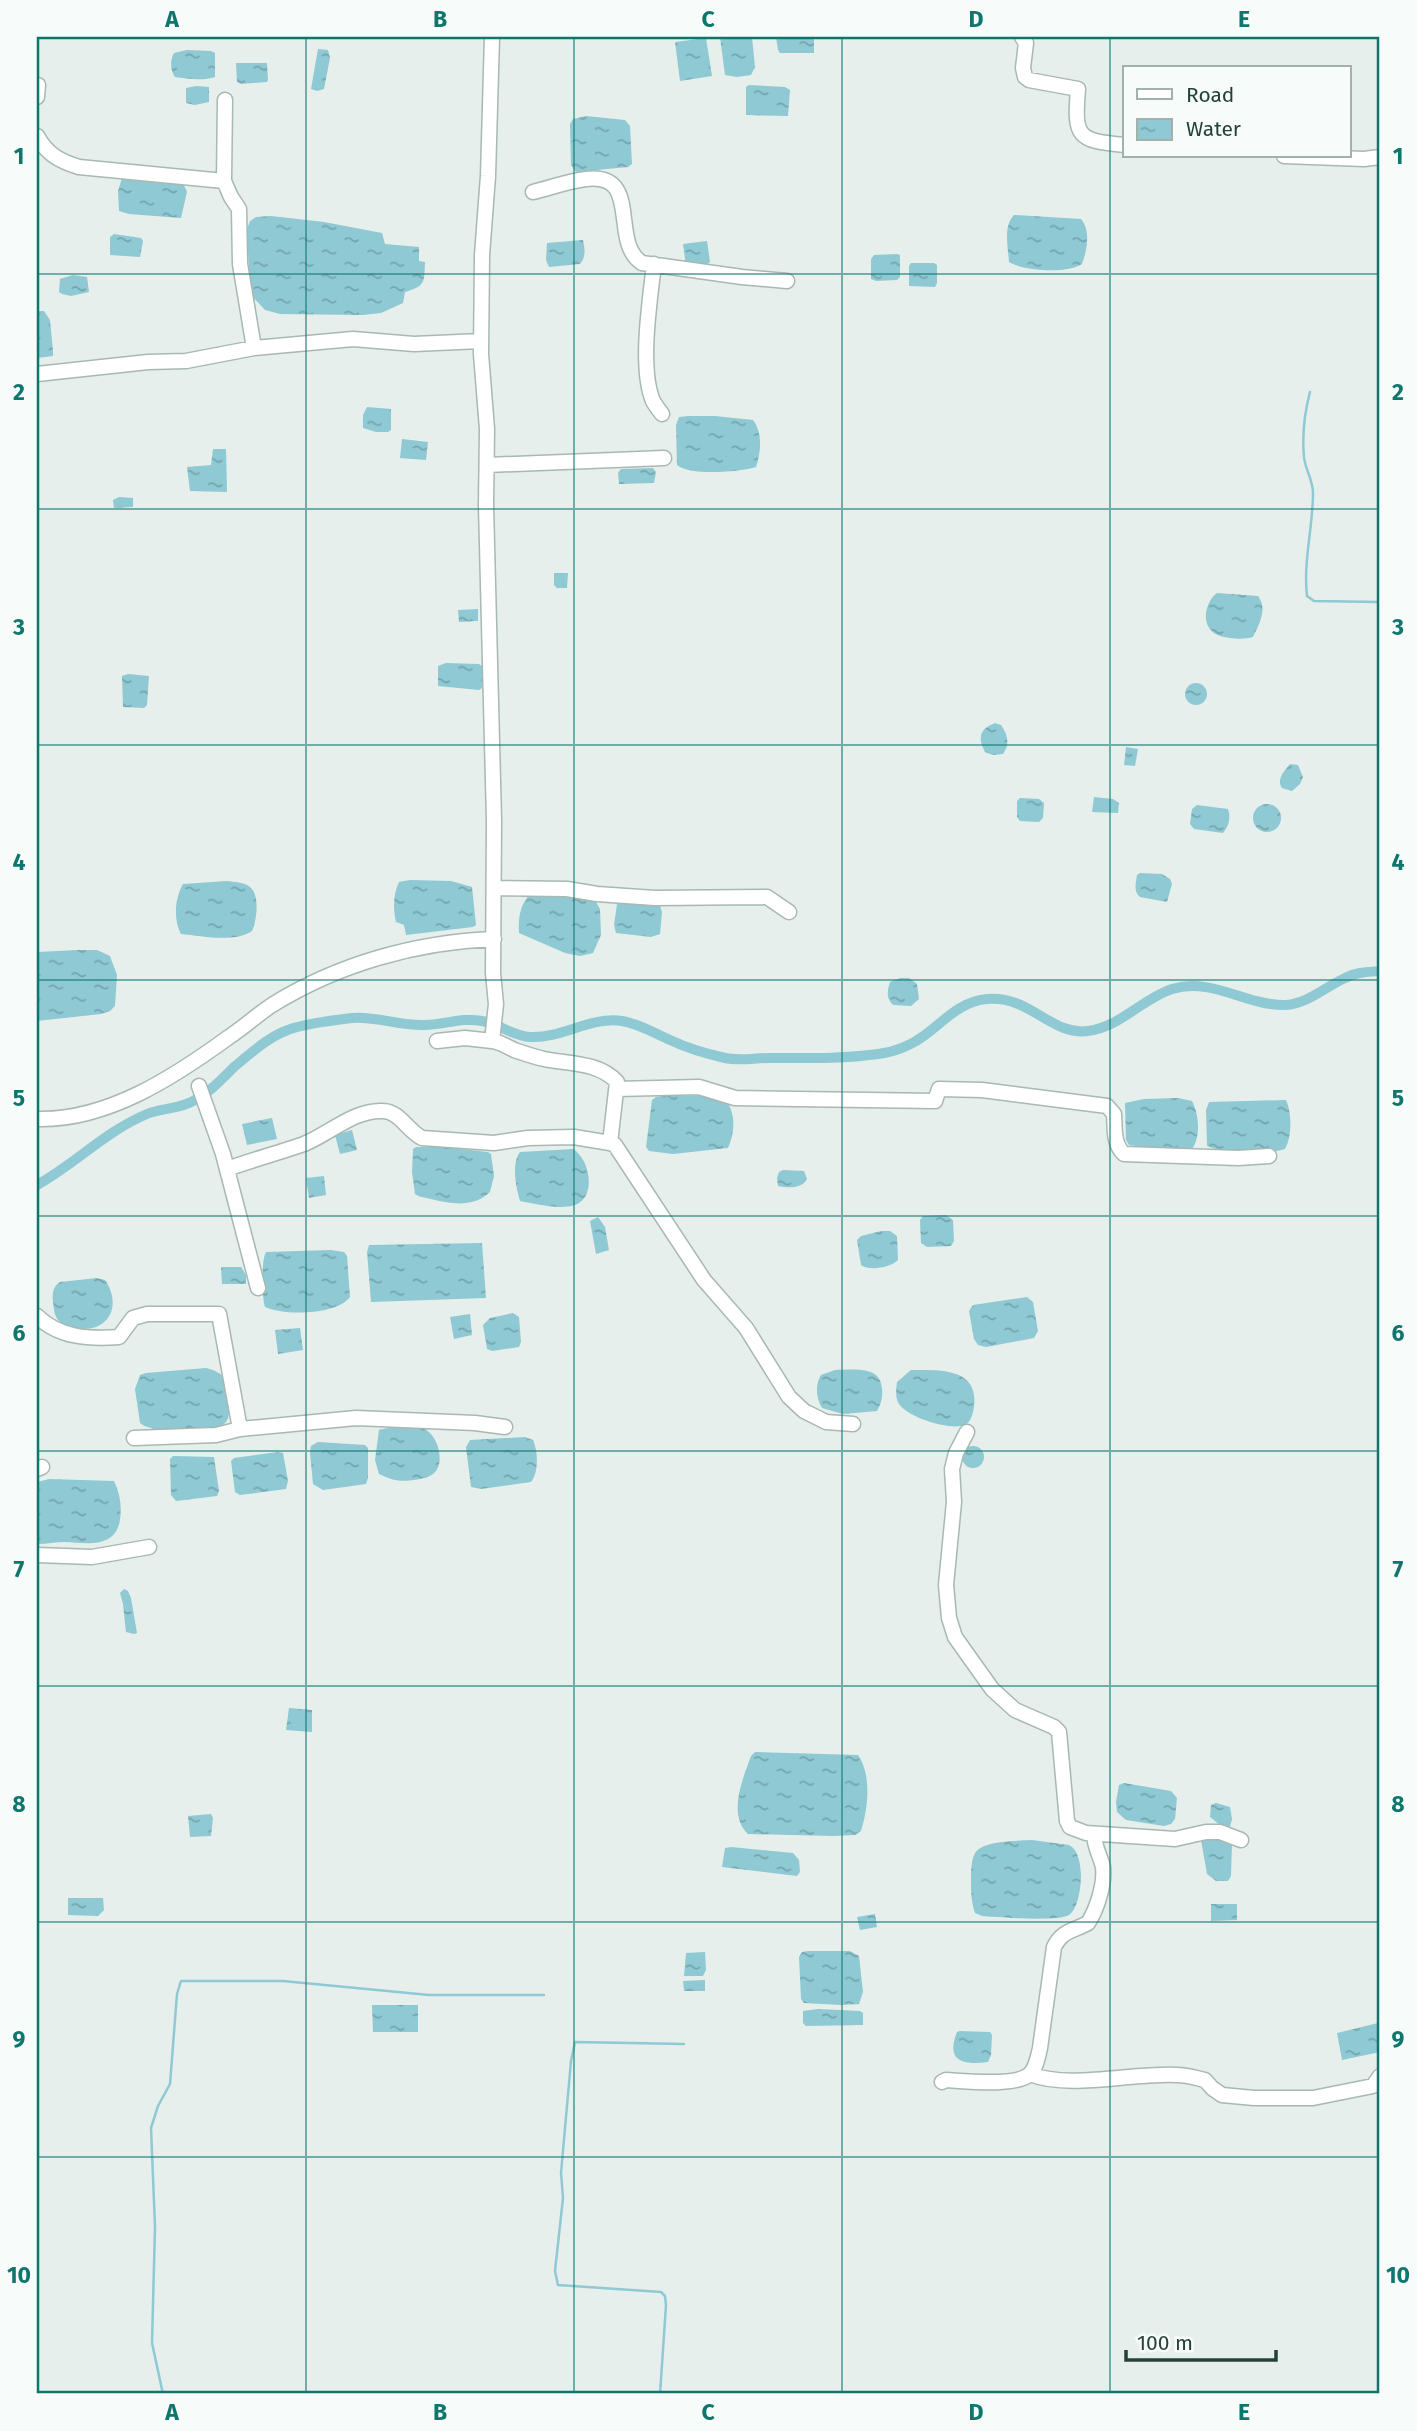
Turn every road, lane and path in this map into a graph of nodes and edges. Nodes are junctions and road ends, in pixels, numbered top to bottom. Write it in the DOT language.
graph roads {
  1 [pos="492,37"];
  2 [pos="1022,37"];
  3 [pos="225,100"];
  4 [pos="37,136"];
  5 [pos="1123,145"];
  6 [pos="1380,157"];
  7 [pos="1350,158"];
  8 [pos="224,181"];
  9 [pos="533,192"];
  10 [pos="654,264"];
  11 [pos="787,281"];
  12 [pos="481,341"];
  13 [pos="254,348"];
  14 [pos="37,374"];
  15 [pos="662,414"];
  16 [pos="664,458"];
  17 [pos="486,466"];
  18 [pos="495,888"];
  19 [pos="789,912"];
  20 [pos="494,939"];
  21 [pos="493,1035"];
  22 [pos="437,1041"];
  23 [pos="199,1086"];
  24 [pos="616,1089"];
  25 [pos="37,1119"];
  26 [pos="610,1143"];
  27 [pos="1269,1156"];
  28 [pos="227,1169"];
  29 [pos="258,1288"];
  30 [pos="37,1316"];
  31 [pos="853,1424"];
  32 [pos="505,1427"];
  33 [pos="240,1429"];
  34 [pos="967,1432"];
  35 [pos="134,1438"];
  36 [pos="149,1547"];
  37 [pos="37,1555"];
  38 [pos="1094,1834"];
  39 [pos="1241,1840"];
  40 [pos="1030,2074"];
  41 [pos="1380,2076"];
  42 [pos="942,2082"];
  1 -- 12 [label="street"];
  2 -- 5 [label="street"];
  3 -- 8 [label="street"];
  4 -- 8 [label="street"];
  6 -- 7 [label="street"];
  8 -- 13 [label="street"];
  9 -- 10 [label="street"];
  10 -- 11 [label="street"];
  10 -- 15 [label="street"];
  12 -- 13 [label="street"];
  12 -- 17 [label="street"];
  13 -- 14 [label="street"];
  16 -- 17 [label="street"];
  17 -- 18 [label="street"];
  18 -- 19 [label="street"];
  18 -- 20 [label="street"];
  20 -- 21 [label="street"];
  20 -- 25 [label="street"];
  21 -- 22 [label="street"];
  21 -- 24 [label="street"];
  23 -- 28 [label="street"];
  24 -- 26 [label="street"];
  24 -- 27 [label="street"];
  26 -- 28 [label="street"];
  26 -- 31 [label="street"];
  28 -- 29 [label="street"];
  30 -- 33 [label="street"];
  32 -- 33 [label="street"];
  33 -- 35 [label="street"];
  34 -- 38 [label="street"];
  36 -- 37 [label="street"];
  38 -- 39 [label="street"];
  38 -- 40 [label="street"];
  40 -- 41 [label="street"];
  40 -- 42 [label="street"];
}
